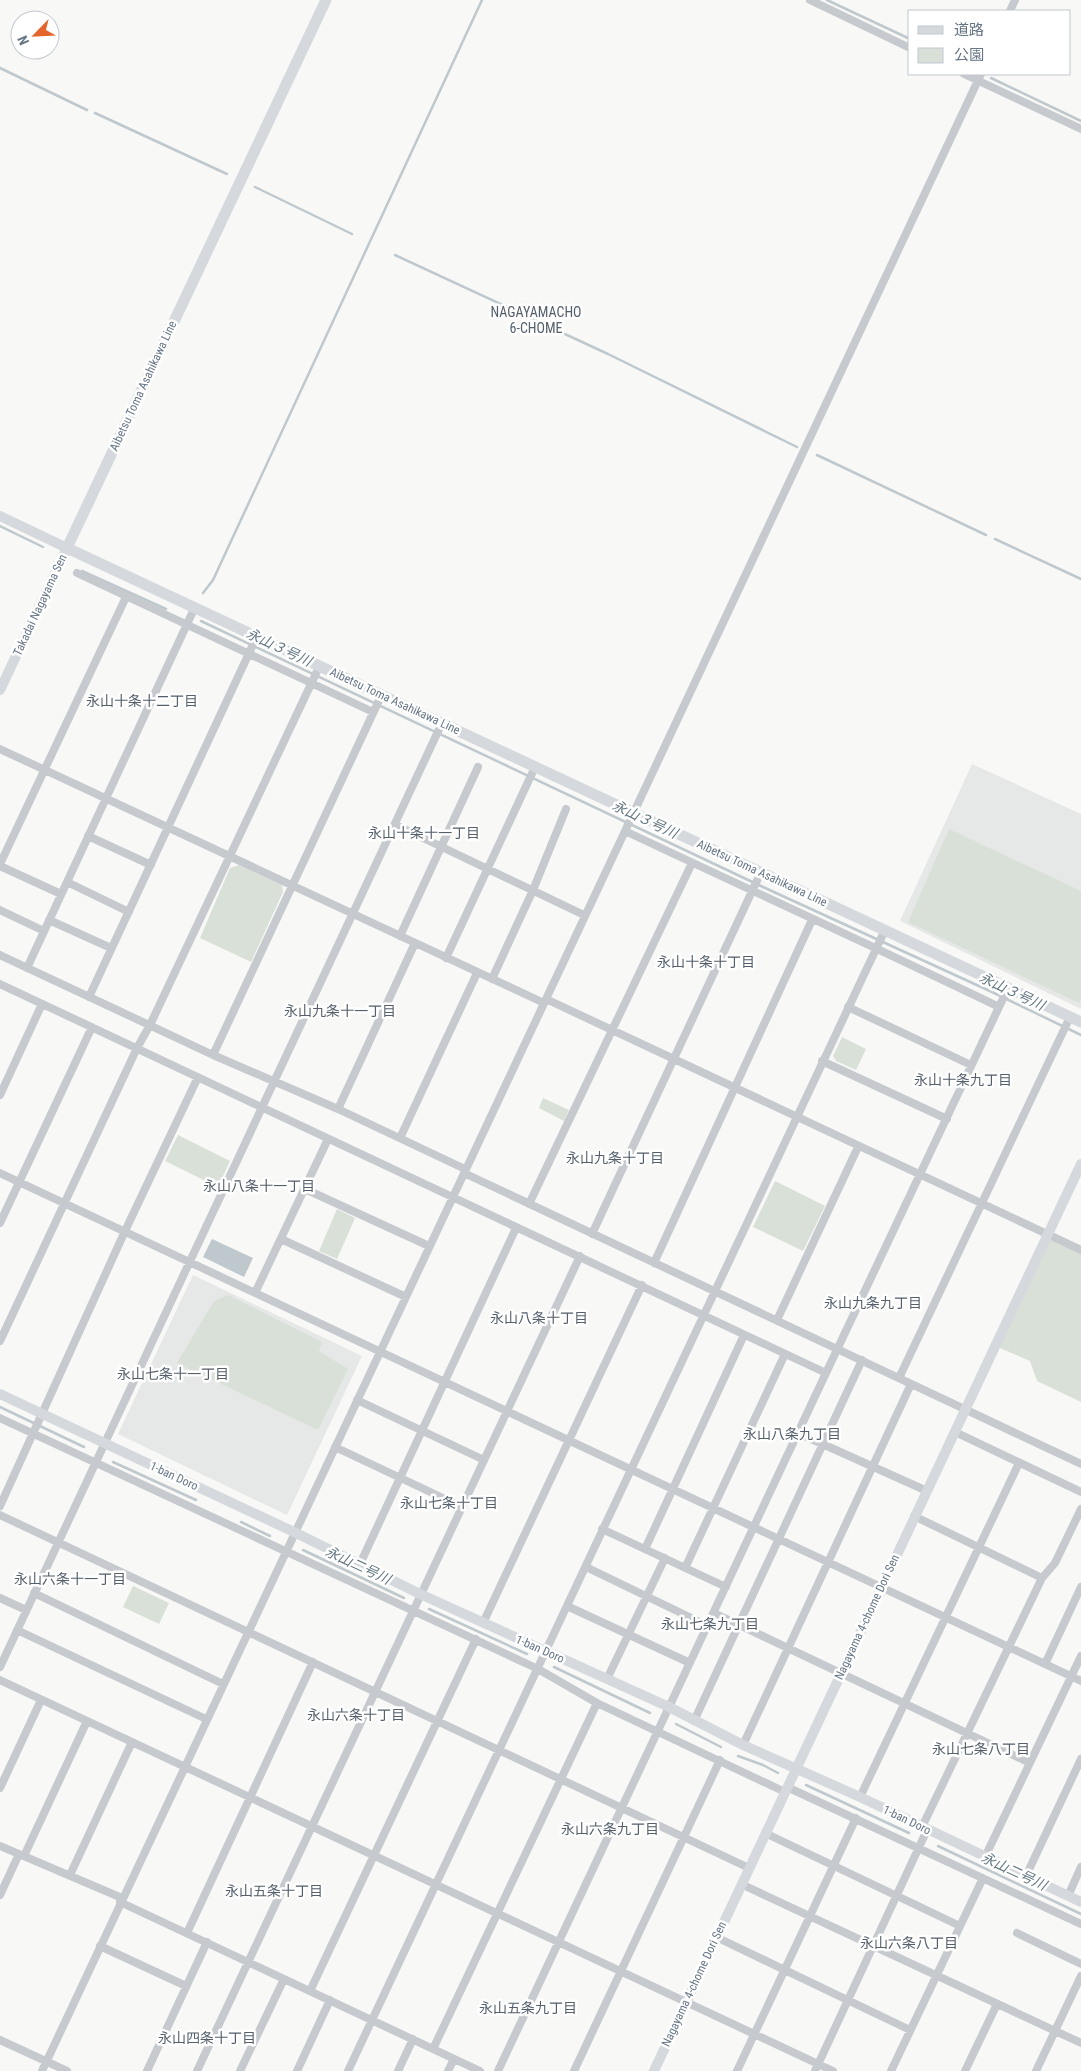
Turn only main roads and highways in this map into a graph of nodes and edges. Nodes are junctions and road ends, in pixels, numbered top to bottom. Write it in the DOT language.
graph roads {
  1 [pos="326,0"];
  2 [pos="1081,1022"];
  1 -- 2 [label="main road, Aibetsu Toma Asahikawa Line"];
}
